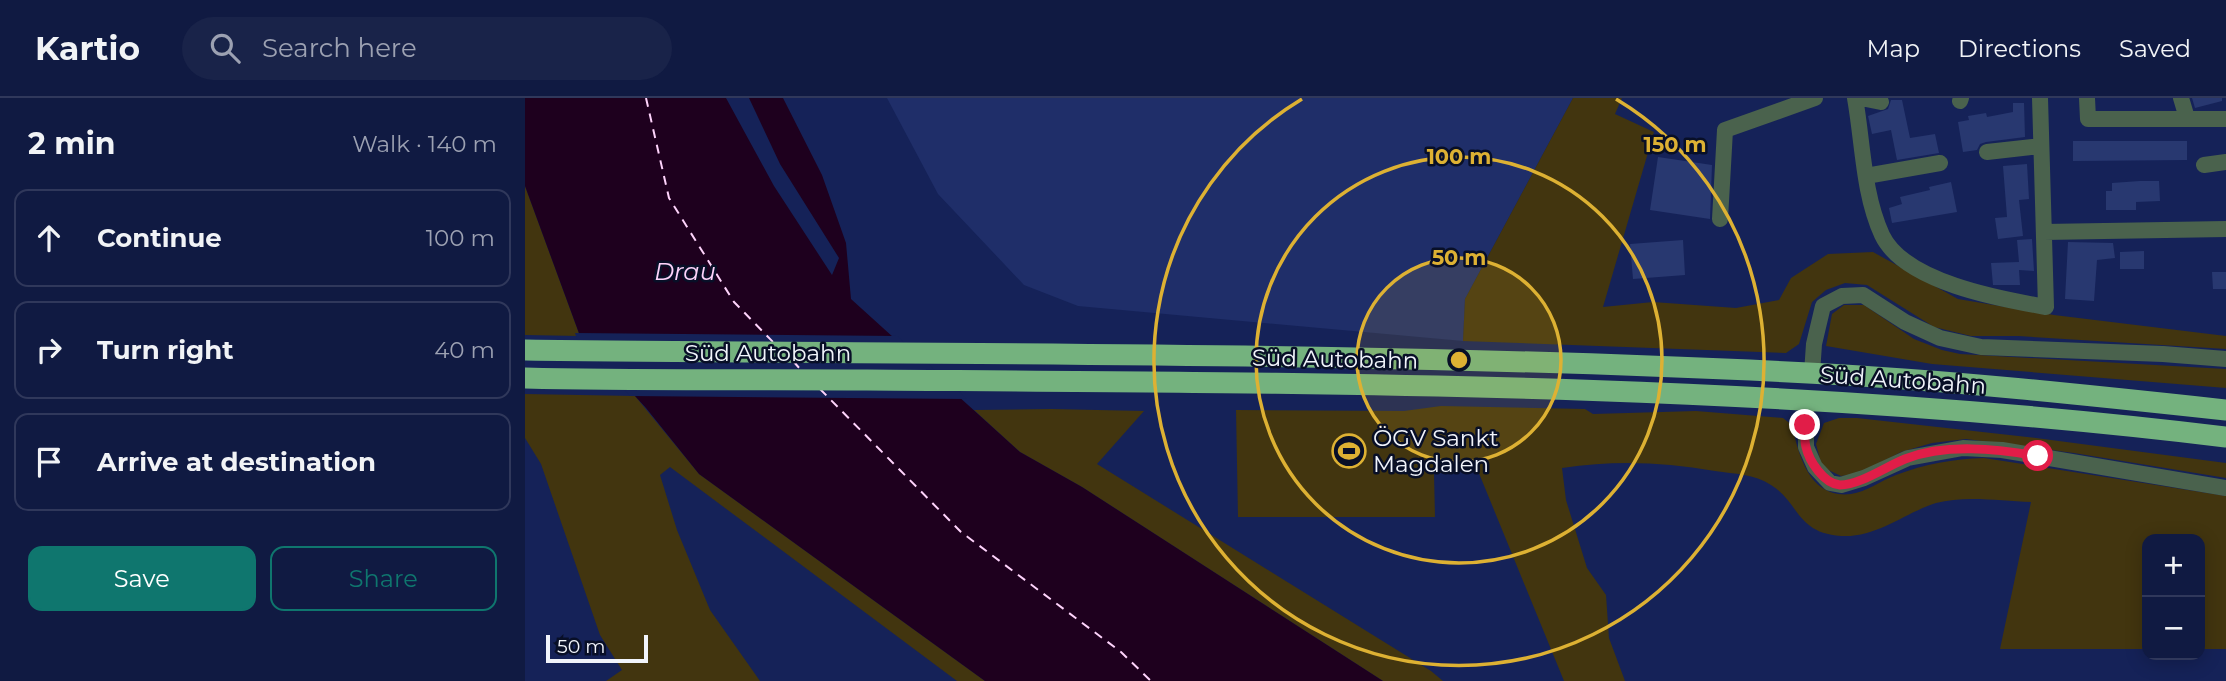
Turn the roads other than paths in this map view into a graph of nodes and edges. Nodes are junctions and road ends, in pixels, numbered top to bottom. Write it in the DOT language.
graph roads {
  1 [pos="1815,98"];
  2 [pos="1855,98"];
  3 [pos="1861,98"];
  4 [pos="2040,98"];
  5 [pos="2087,98"];
  6 [pos="2181,98"];
  7 [pos="1881,102"];
  8 [pos="2187,118"];
  9 [pos="2226,119"];
  10 [pos="2041,146"];
  11 [pos="1987,152"];
  12 [pos="2226,162"];
  13 [pos="1940,163"];
  14 [pos="2204,165"];
  15 [pos="1866,176"];
  16 [pos="1720,219"];
  17 [pos="2226,229"];
  18 [pos="2044,232"];
  19 [pos="525,350"];
  20 [pos="2226,359"];
  21 [pos="1812,373"];
  22 [pos="534,378"];
  23 [pos="1807,400"];
  24 [pos="2226,410"];
  25 [pos="2226,437"];
  26 [pos="2226,488"];
  1 -- 16 [label="street"];
  2 -- 15 [label="street"];
  3 -- 7 [label="street"];
  4 -- 10 [label="street"];
  5 -- 8 [label="street"];
  6 -- 8 [label="street"];
  8 -- 9 [label="street"];
  10 -- 11 [label="street"];
  10 -- 18 [label="street"];
  12 -- 14 [label="street"];
  13 -- 15 [label="street"];
  15 -- 18 [label="street"];
  17 -- 18 [label="street"];
  19 -- 21 [label="highway, Süd Autobahn"];
  20 -- 21 [label="street"];
  21 -- 24 [label="highway, Süd Autobahn"];
  22 -- 23 [label="highway, Süd Autobahn"];
  23 -- 25 [label="highway, Süd Autobahn"];
  23 -- 26 [label="street"];
}
